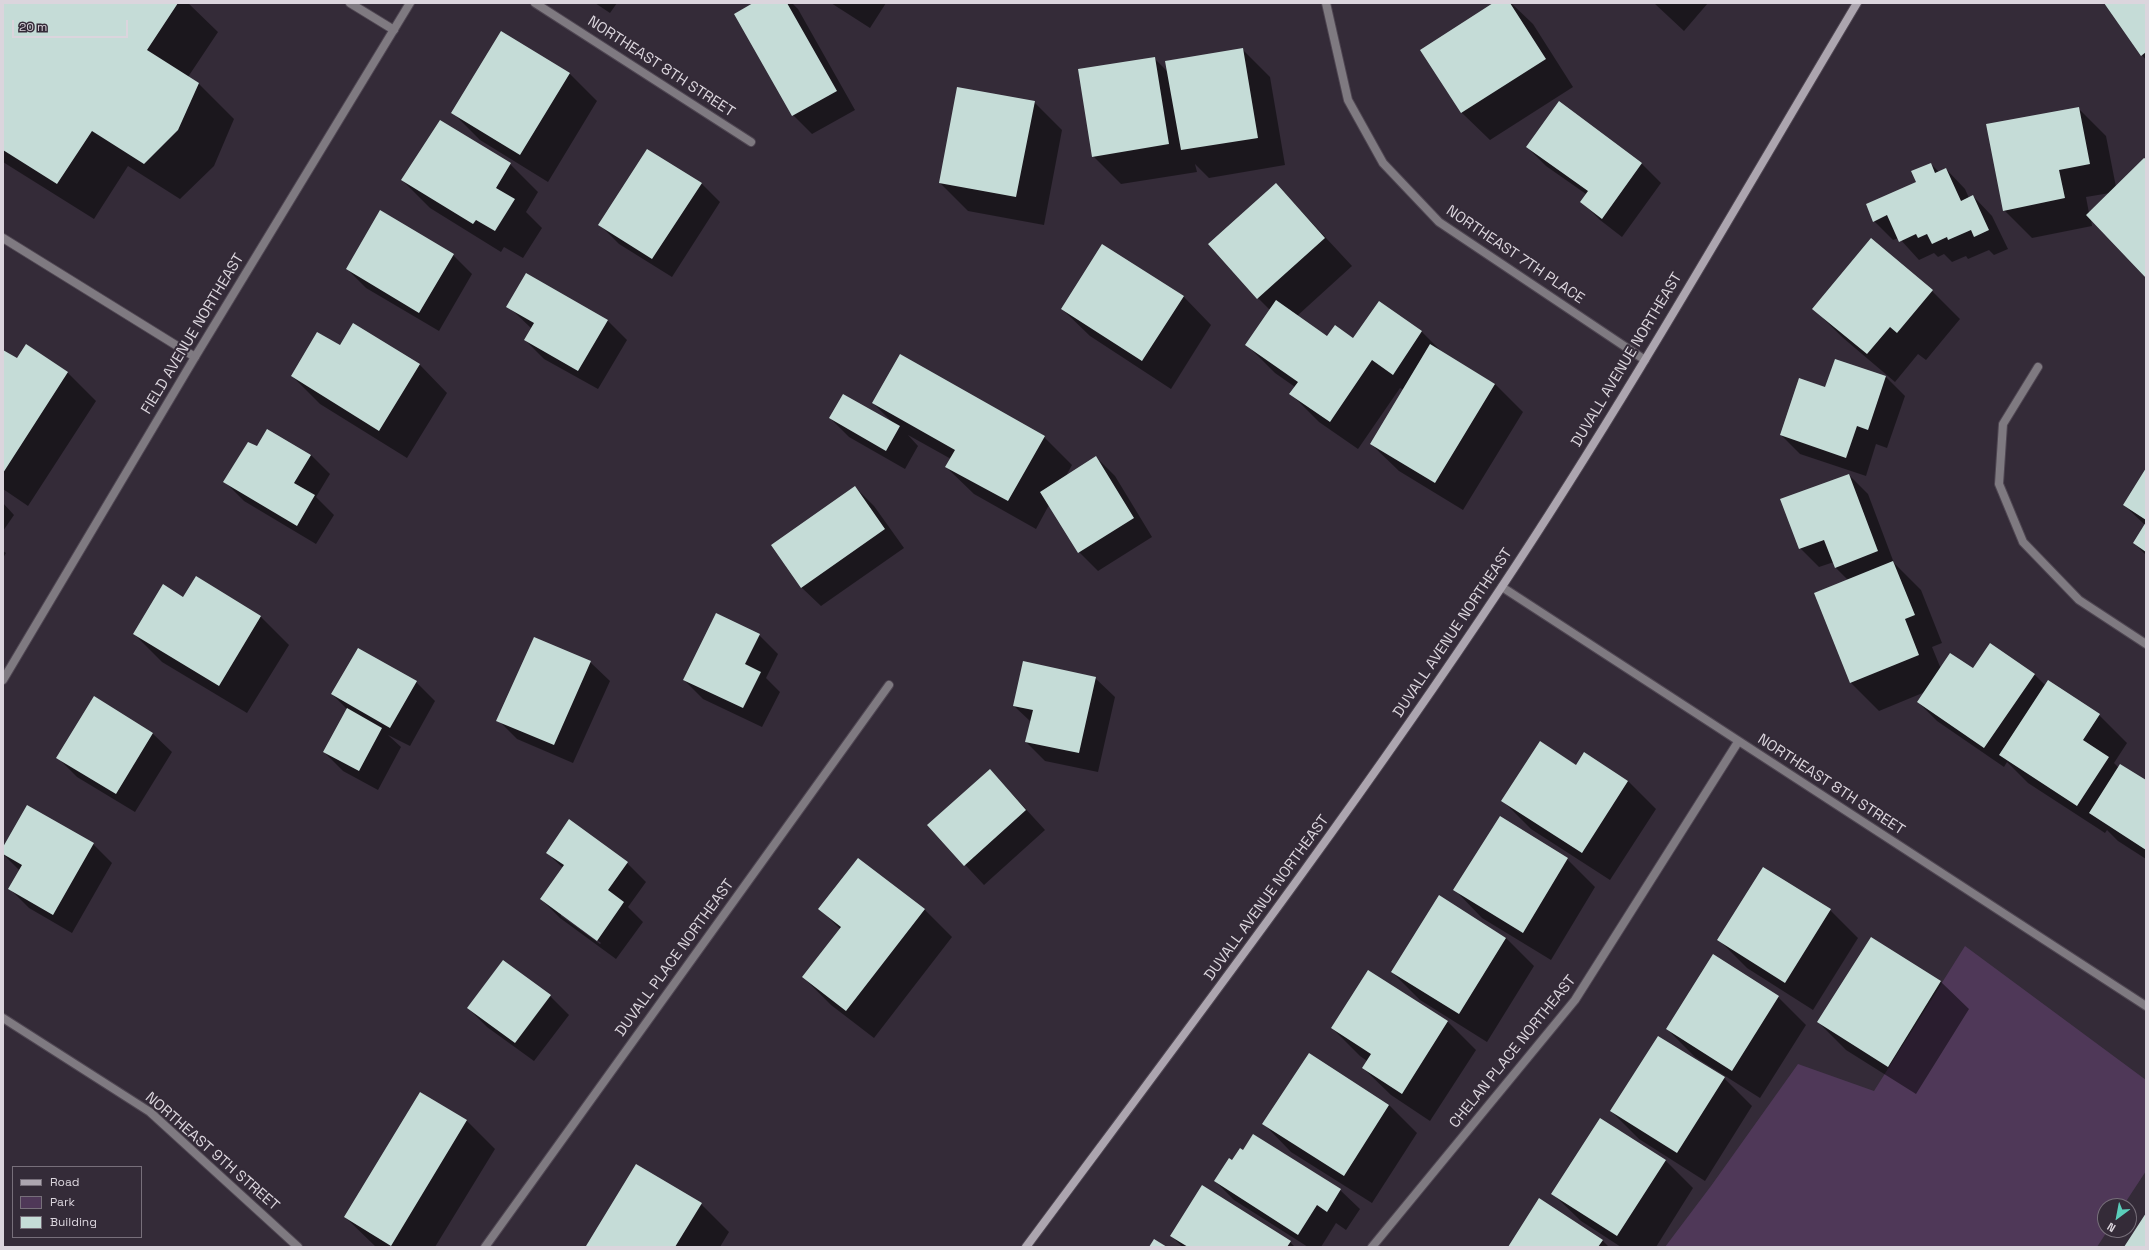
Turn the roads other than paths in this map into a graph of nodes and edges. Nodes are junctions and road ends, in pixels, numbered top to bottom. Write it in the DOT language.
graph roads {
  1 [pos="350,3"];
  2 [pos="410,3"];
  3 [pos="535,3"];
  4 [pos="1326,3"];
  5 [pos="1856,3"];
  6 [pos="394,30"];
  7 [pos="750,142"];
  8 [pos="3,238"];
  9 [pos="195,357"];
  10 [pos="1645,360"];
  11 [pos="2038,367"];
  12 [pos="1502,587"];
  13 [pos="2146,644"];
  14 [pos="3,680"];
  15 [pos="889,685"];
  16 [pos="1738,742"];
  17 [pos="2146,1006"];
  18 [pos="3,1018"];
  19 [pos="298,1247"];
  20 [pos="485,1247"];
  21 [pos="1026,1247"];
  22 [pos="1372,1247"];
  1 -- 6 [label="street"];
  2 -- 6 [label="street, FIELD AVENUE NORTHEAST"];
  3 -- 7 [label="street, NORTHEAST 8TH STREET"];
  4 -- 10 [label="street, NORTHEAST 7TH PLACE"];
  5 -- 10 [label="main road, DUVALL AVENUE NORTHEAST"];
  6 -- 9 [label="street, FIELD AVENUE NORTHEAST"];
  8 -- 9 [label="street"];
  9 -- 14 [label="street, FIELD AVENUE NORTHEAST"];
  10 -- 12 [label="main road, DUVALL AVENUE NORTHEAST"];
  11 -- 13 [label="street"];
  12 -- 16 [label="street, NORTHEAST 8TH STREET"];
  12 -- 21 [label="main road, DUVALL AVENUE NORTHEAST"];
  15 -- 20 [label="street, DUVALL PLACE NORTHEAST"];
  16 -- 17 [label="street, NORTHEAST 8TH STREET"];
  16 -- 22 [label="street, CHELAN PLACE NORTHEAST"];
  18 -- 19 [label="street, NORTHEAST 9TH STREET"];
}
